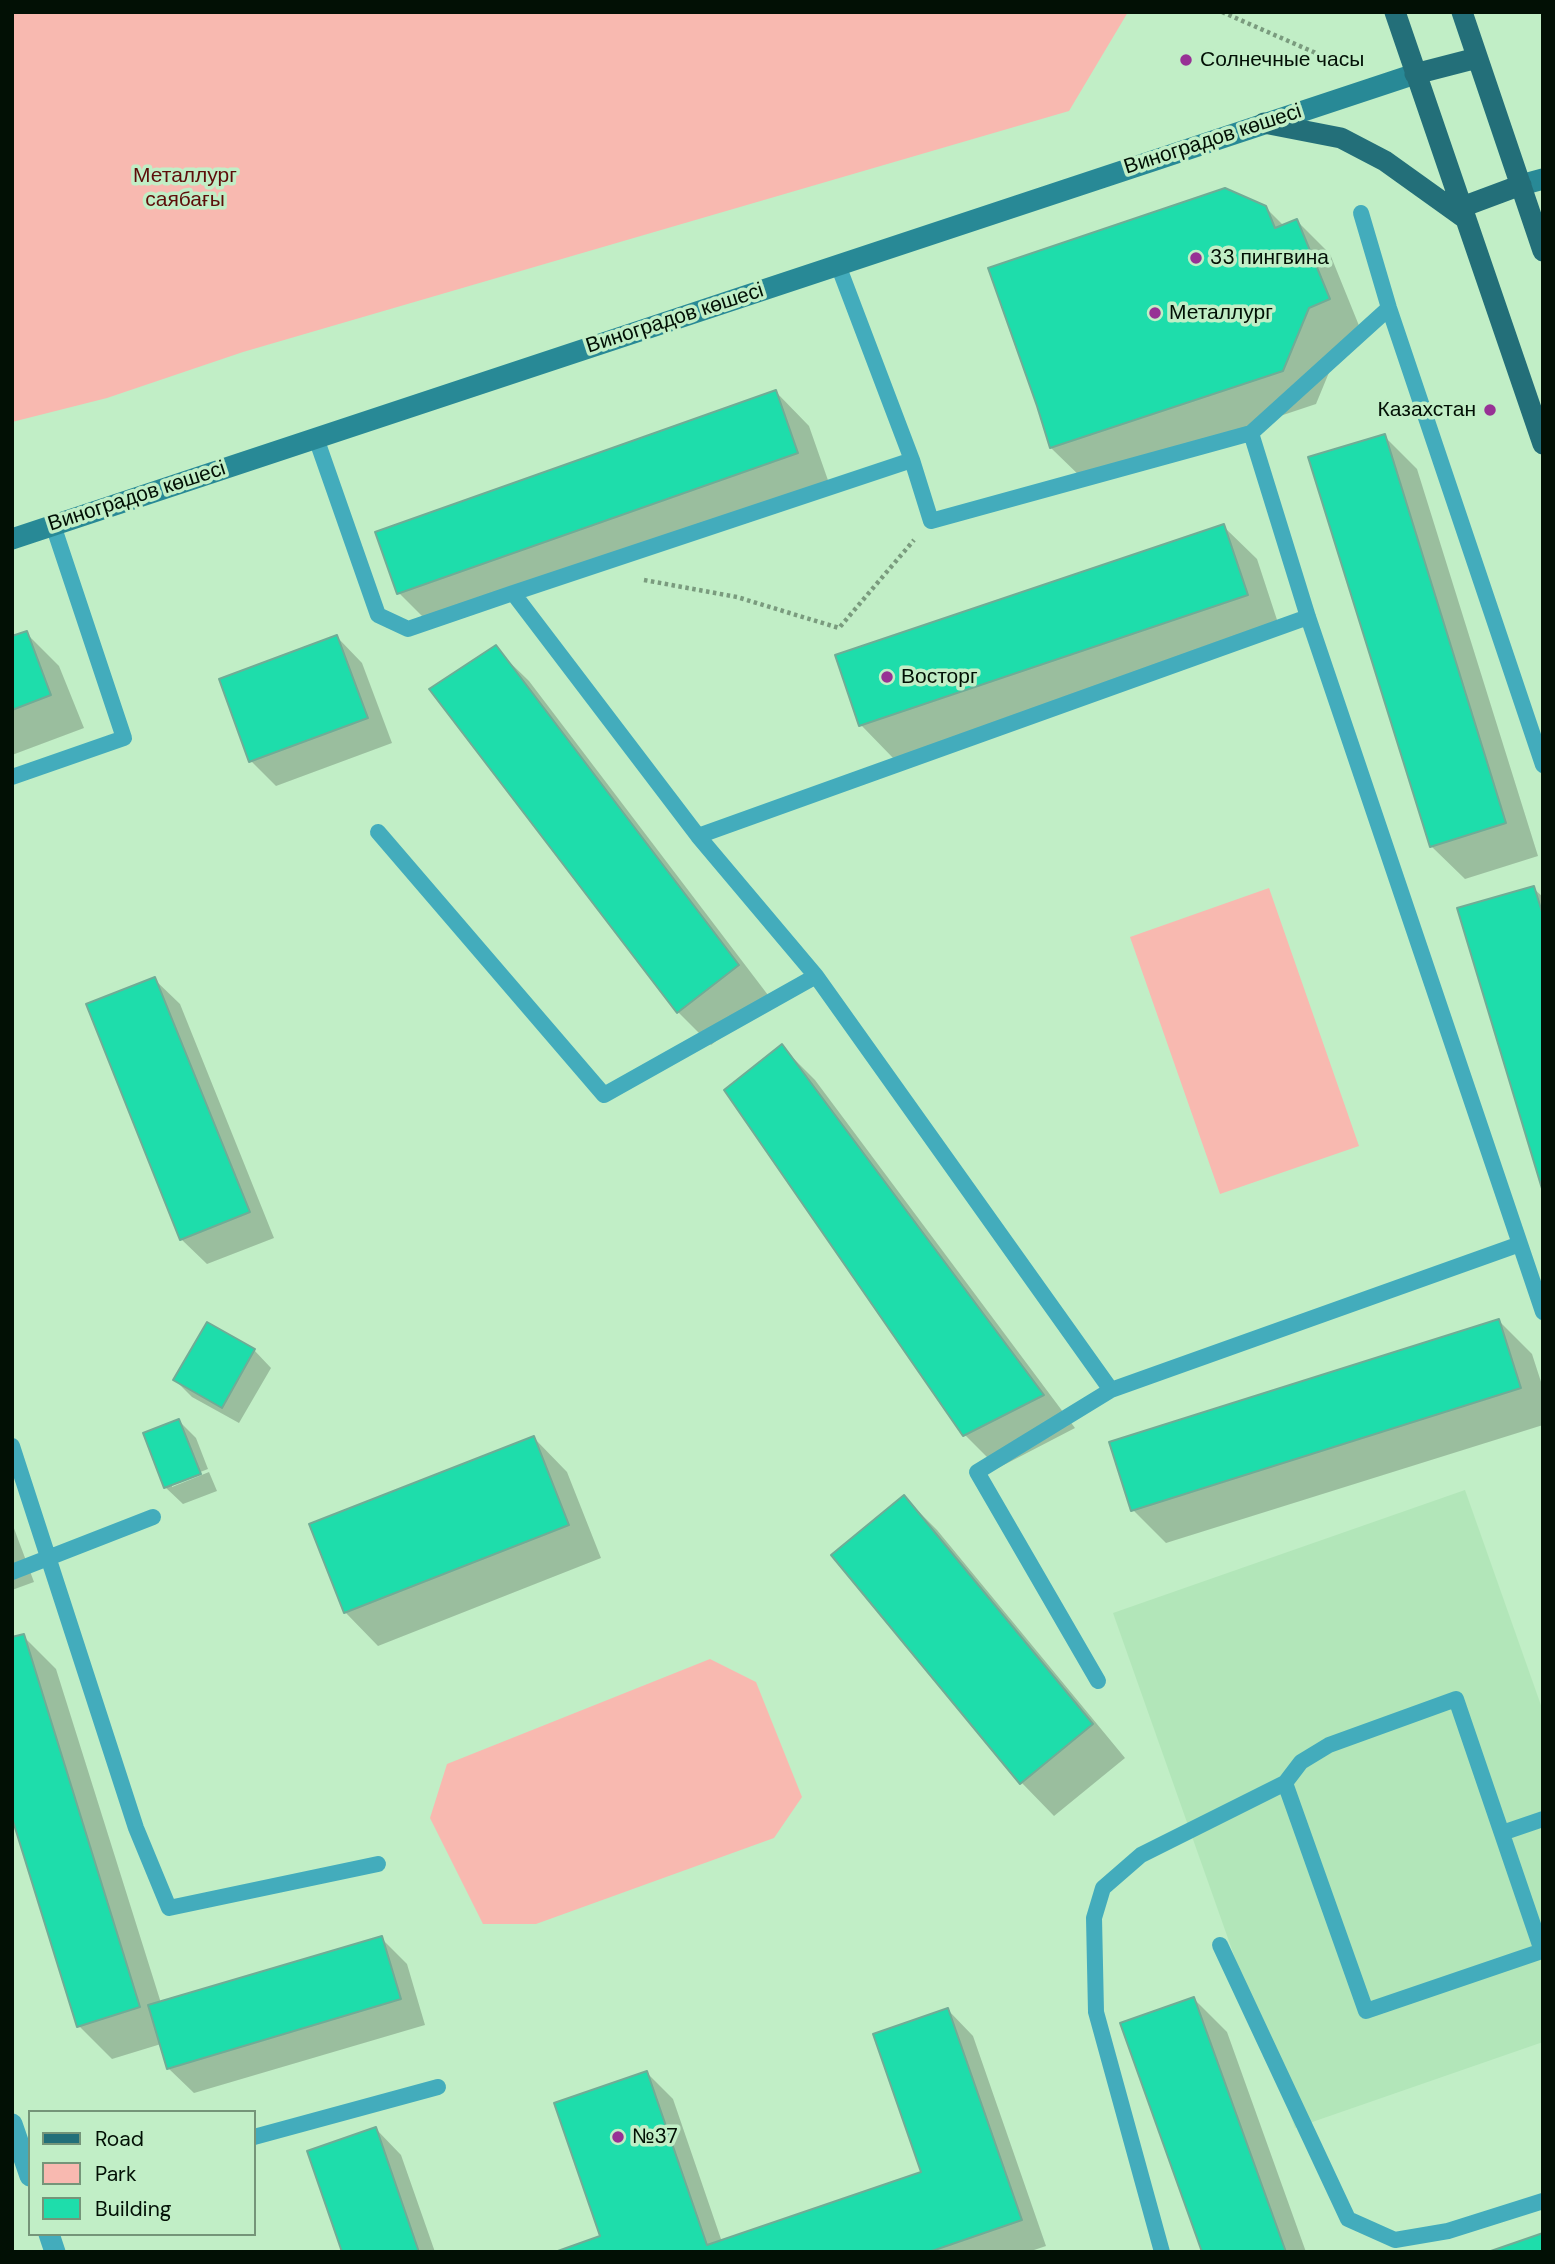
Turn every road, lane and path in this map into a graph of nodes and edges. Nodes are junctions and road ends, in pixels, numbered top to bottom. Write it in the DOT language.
graph roads {
  1 [pos="1222,12"];
  2 [pos="1395,12"];
  3 [pos="1462,12"];
  4 [pos="1318,54"];
  5 [pos="1477,58"];
  6 [pos="1415,74"];
  7 [pos="1264,123"];
  8 [pos="1543,178"];
  9 [pos="1521,186"];
  10 [pos="1361,213"];
  11 [pos="1464,213"];
  12 [pos="1543,251"];
  13 [pos="838,265"];
  14 [pos="1389,307"];
  15 [pos="1251,433"];
  16 [pos="316,438"];
  17 [pos="1543,444"];
  18 [pos="912,460"];
  19 [pos="931,521"];
  20 [pos="53,526"];
  21 [pos="12,539"];
  22 [pos="643,580"];
  23 [pos="513,593"];
  24 [pos="1308,618"];
  25 [pos="1543,765"];
  26 [pos="12,777"];
  27 [pos="379,832"];
  28 [pos="698,836"];
  29 [pos="816,976"];
  30 [pos="1520,1244"];
  31 [pos="1543,1312"];
  32 [pos="1111,1390"];
  33 [pos="12,1446"];
  34 [pos="153,1517"];
  35 [pos="48,1558"];
  36 [pos="12,1572"];
  37 [pos="1098,1681"];
  38 [pos="1285,1783"];
  39 [pos="1543,1819"];
  40 [pos="1502,1833"];
  41 [pos="378,1864"];
  42 [pos="1220,1945"];
  43 [pos="438,2087"];
  44 [pos="12,2123"];
  45 [pos="256,2136"];
  46 [pos="28,2170"];
  47 [pos="1543,2202"];
  48 [pos="1162,2252"];
  1 -- 4 [label="path"];
  2 -- 6 [label="main road"];
  3 -- 5 [label="main road"];
  5 -- 6 [label="main road"];
  5 -- 9 [label="main road"];
  6 -- 7 [label="main road, Виноградов көшесі"];
  6 -- 11 [label="main road"];
  7 -- 11 [label="main road"];
  7 -- 13 [label="main road, Виноградов көшесі"];
  8 -- 9 [label="main road"];
  9 -- 11 [label="main road"];
  9 -- 12 [label="main road"];
  10 -- 14 [label="lane"];
  11 -- 17 [label="main road"];
  13 -- 16 [label="main road, Виноградов көшесі"];
  13 -- 18 [label="lane"];
  14 -- 15 [label="lane"];
  14 -- 25 [label="lane"];
  15 -- 19 [label="lane"];
  15 -- 24 [label="lane"];
  16 -- 20 [label="main road, Виноградов көшесі"];
  16 -- 23 [label="lane"];
  18 -- 19 [label="lane"];
  18 -- 23 [label="lane"];
  19 -- 22 [label="path"];
  20 -- 21 [label="main road, Виноградов көшесі"];
  20 -- 26 [label="lane"];
  23 -- 28 [label="lane"];
  24 -- 28 [label="lane"];
  24 -- 30 [label="lane"];
  27 -- 29 [label="lane"];
  28 -- 29 [label="lane"];
  29 -- 32 [label="lane"];
  30 -- 31 [label="lane"];
  30 -- 32 [label="lane"];
  32 -- 37 [label="lane"];
  33 -- 35 [label="lane"];
  34 -- 35 [label="lane"];
  35 -- 36 [label="lane"];
  35 -- 41 [label="lane"];
  38 -- 40 [label="lane"];
  38 -- 40 [label="lane"];
  38 -- 48 [label="lane"];
  39 -- 40 [label="lane"];
  42 -- 47 [label="lane"];
  43 -- 45 [label="lane"];
  44 -- 46 [label="street"];
}
